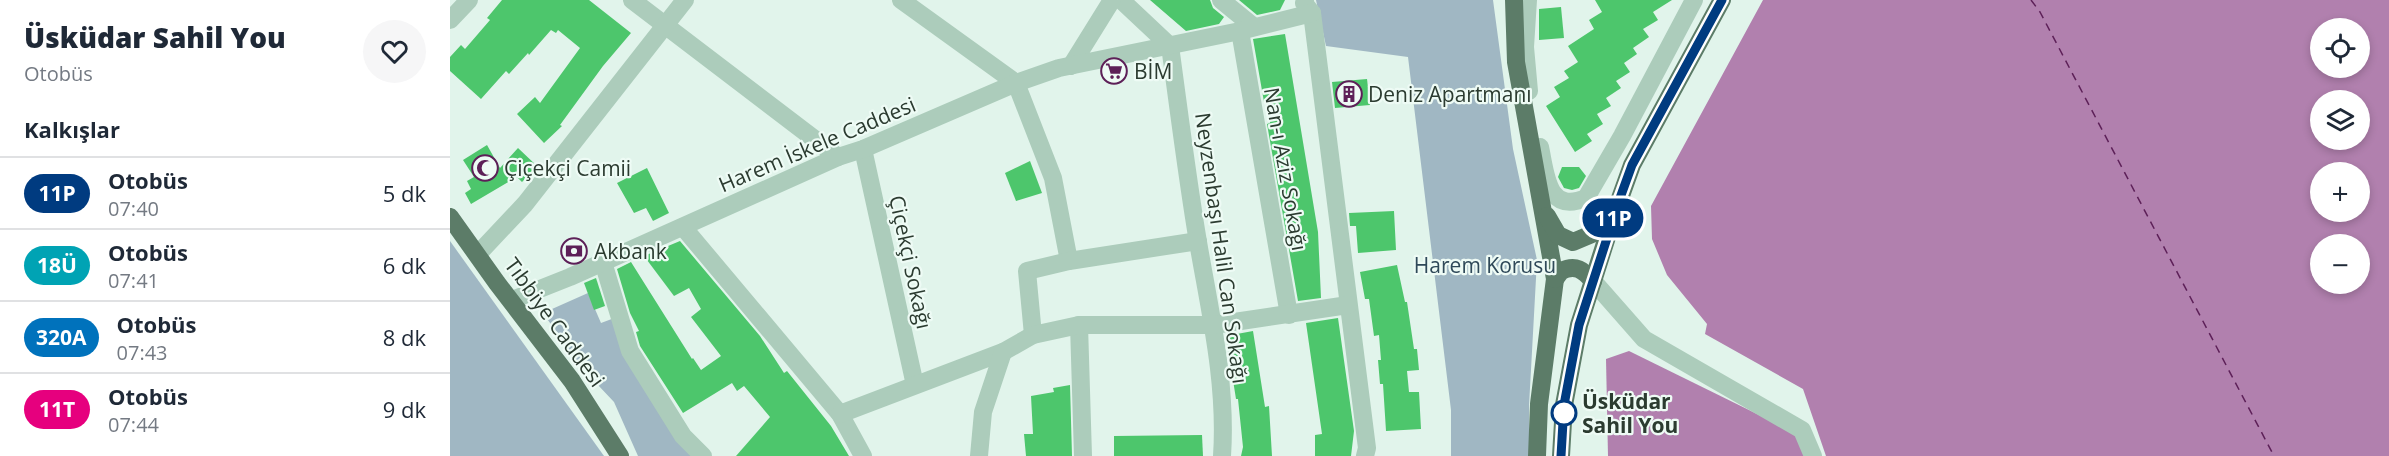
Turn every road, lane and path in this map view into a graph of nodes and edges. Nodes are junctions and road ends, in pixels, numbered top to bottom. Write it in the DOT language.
graph roads {
  1 [pos="469,0"];
  2 [pos="632,0"];
  3 [pos="685,0"];
  4 [pos="901,0"];
  5 [pos="1112,0"];
  6 [pos="1121,0"];
  7 [pos="1221,0"];
  8 [pos="1514,0"];
  9 [pos="1528,0"];
  10 [pos="1694,0"];
  11 [pos="1722,0"];
  12 [pos="1305,4"];
  13 [pos="450,20"];
  14 [pos="665,25"];
  15 [pos="1247,29"];
  16 [pos="1170,46"];
  17 [pos="1071,66"];
  18 [pos="1016,84"];
  19 [pos="863,149"];
  20 [pos="838,156"];
  21 [pos="1542,203"];
  22 [pos="1614,215"];
  23 [pos="450,217"];
  24 [pos="683,226"];
  25 [pos="1198,241"];
  26 [pos="478,254"];
  27 [pos="1069,261"];
  28 [pos="603,262"];
  29 [pos="1555,279"];
  30 [pos="1593,281"];
  31 [pos="512,300"];
  32 [pos="1348,305"];
  33 [pos="1288,315"];
  34 [pos="1079,325"];
  35 [pos="1214,325"];
  36 [pos="1033,335"];
  37 [pos="1003,352"];
  38 [pos="915,386"];
  39 [pos="840,414"];
  40 [pos="620,456"];
  41 [pos="703,456"];
  42 [pos="862,456"];
  43 [pos="979,456"];
  44 [pos="1083,456"];
  45 [pos="1221,456"];
  46 [pos="1365,456"];
  47 [pos="1537,456"];
  48 [pos="1561,456"];
  49 [pos="1813,456"];
  1 -- 13 [label="street"];
  2 -- 14 [label="street"];
  3 -- 14 [label="street"];
  4 -- 18 [label="street"];
  5 -- 17 [label="street"];
  6 -- 16 [label="street"];
  7 -- 15 [label="street"];
  8 -- 21 [label="main road"];
  9 -- 10 [label="street"];
  11 -- 22 [label="main road"];
  12 -- 15 [label="street, Harem İskele Caddesi"];
  12 -- 32 [label="street"];
  14 -- 20 [label="street"];
  14 -- 26 [label="street"];
  15 -- 16 [label="street, Harem İskele Caddesi"];
  15 -- 33 [label="street, Nan-ı Aziz Sokağı"];
  16 -- 17 [label="street, Harem İskele Caddesi"];
  16 -- 25 [label="street, Neyzenbaşı Halil Can Sokağı"];
  17 -- 18 [label="street, Harem İskele Caddesi"];
  18 -- 19 [label="street, Harem İskele Caddesi"];
  18 -- 27 [label="street"];
  19 -- 20 [label="street, Harem İskele Caddesi"];
  19 -- 38 [label="street, Çiçekçi Sokağı"];
  20 -- 24 [label="street, Harem İskele Caddesi"];
  21 -- 22 [label="main road"];
  21 -- 29 [label="main road"];
  22 -- 30 [label="main road"];
  23 -- 26 [label="main road, Tıbbiye Caddesi"];
  24 -- 28 [label="street, Harem İskele Caddesi"];
  24 -- 39 [label="street"];
  25 -- 27 [label="street"];
  25 -- 35 [label="street, Neyzenbaşı Halil Can Sokağı"];
  26 -- 31 [label="main road, Tıbbiye Caddesi"];
  27 -- 36 [label="street"];
  28 -- 31 [label="street, Harem İskele Caddesi"];
  28 -- 41 [label="street"];
  29 -- 30 [label="main road"];
  29 -- 47 [label="main road"];
  30 -- 48 [label="main road"];
  30 -- 49 [label="street"];
  31 -- 40 [label="main road, Tıbbiye Caddesi"];
  32 -- 33 [label="street"];
  32 -- 46 [label="street"];
  33 -- 35 [label="street"];
  34 -- 35 [label="street"];
  34 -- 36 [label="street"];
  34 -- 44 [label="street"];
  35 -- 45 [label="street, Neyzenbaşı Halil Can Sokağı"];
  36 -- 37 [label="street"];
  37 -- 38 [label="street"];
  37 -- 43 [label="street"];
  38 -- 39 [label="street"];
  39 -- 42 [label="street"];
}
